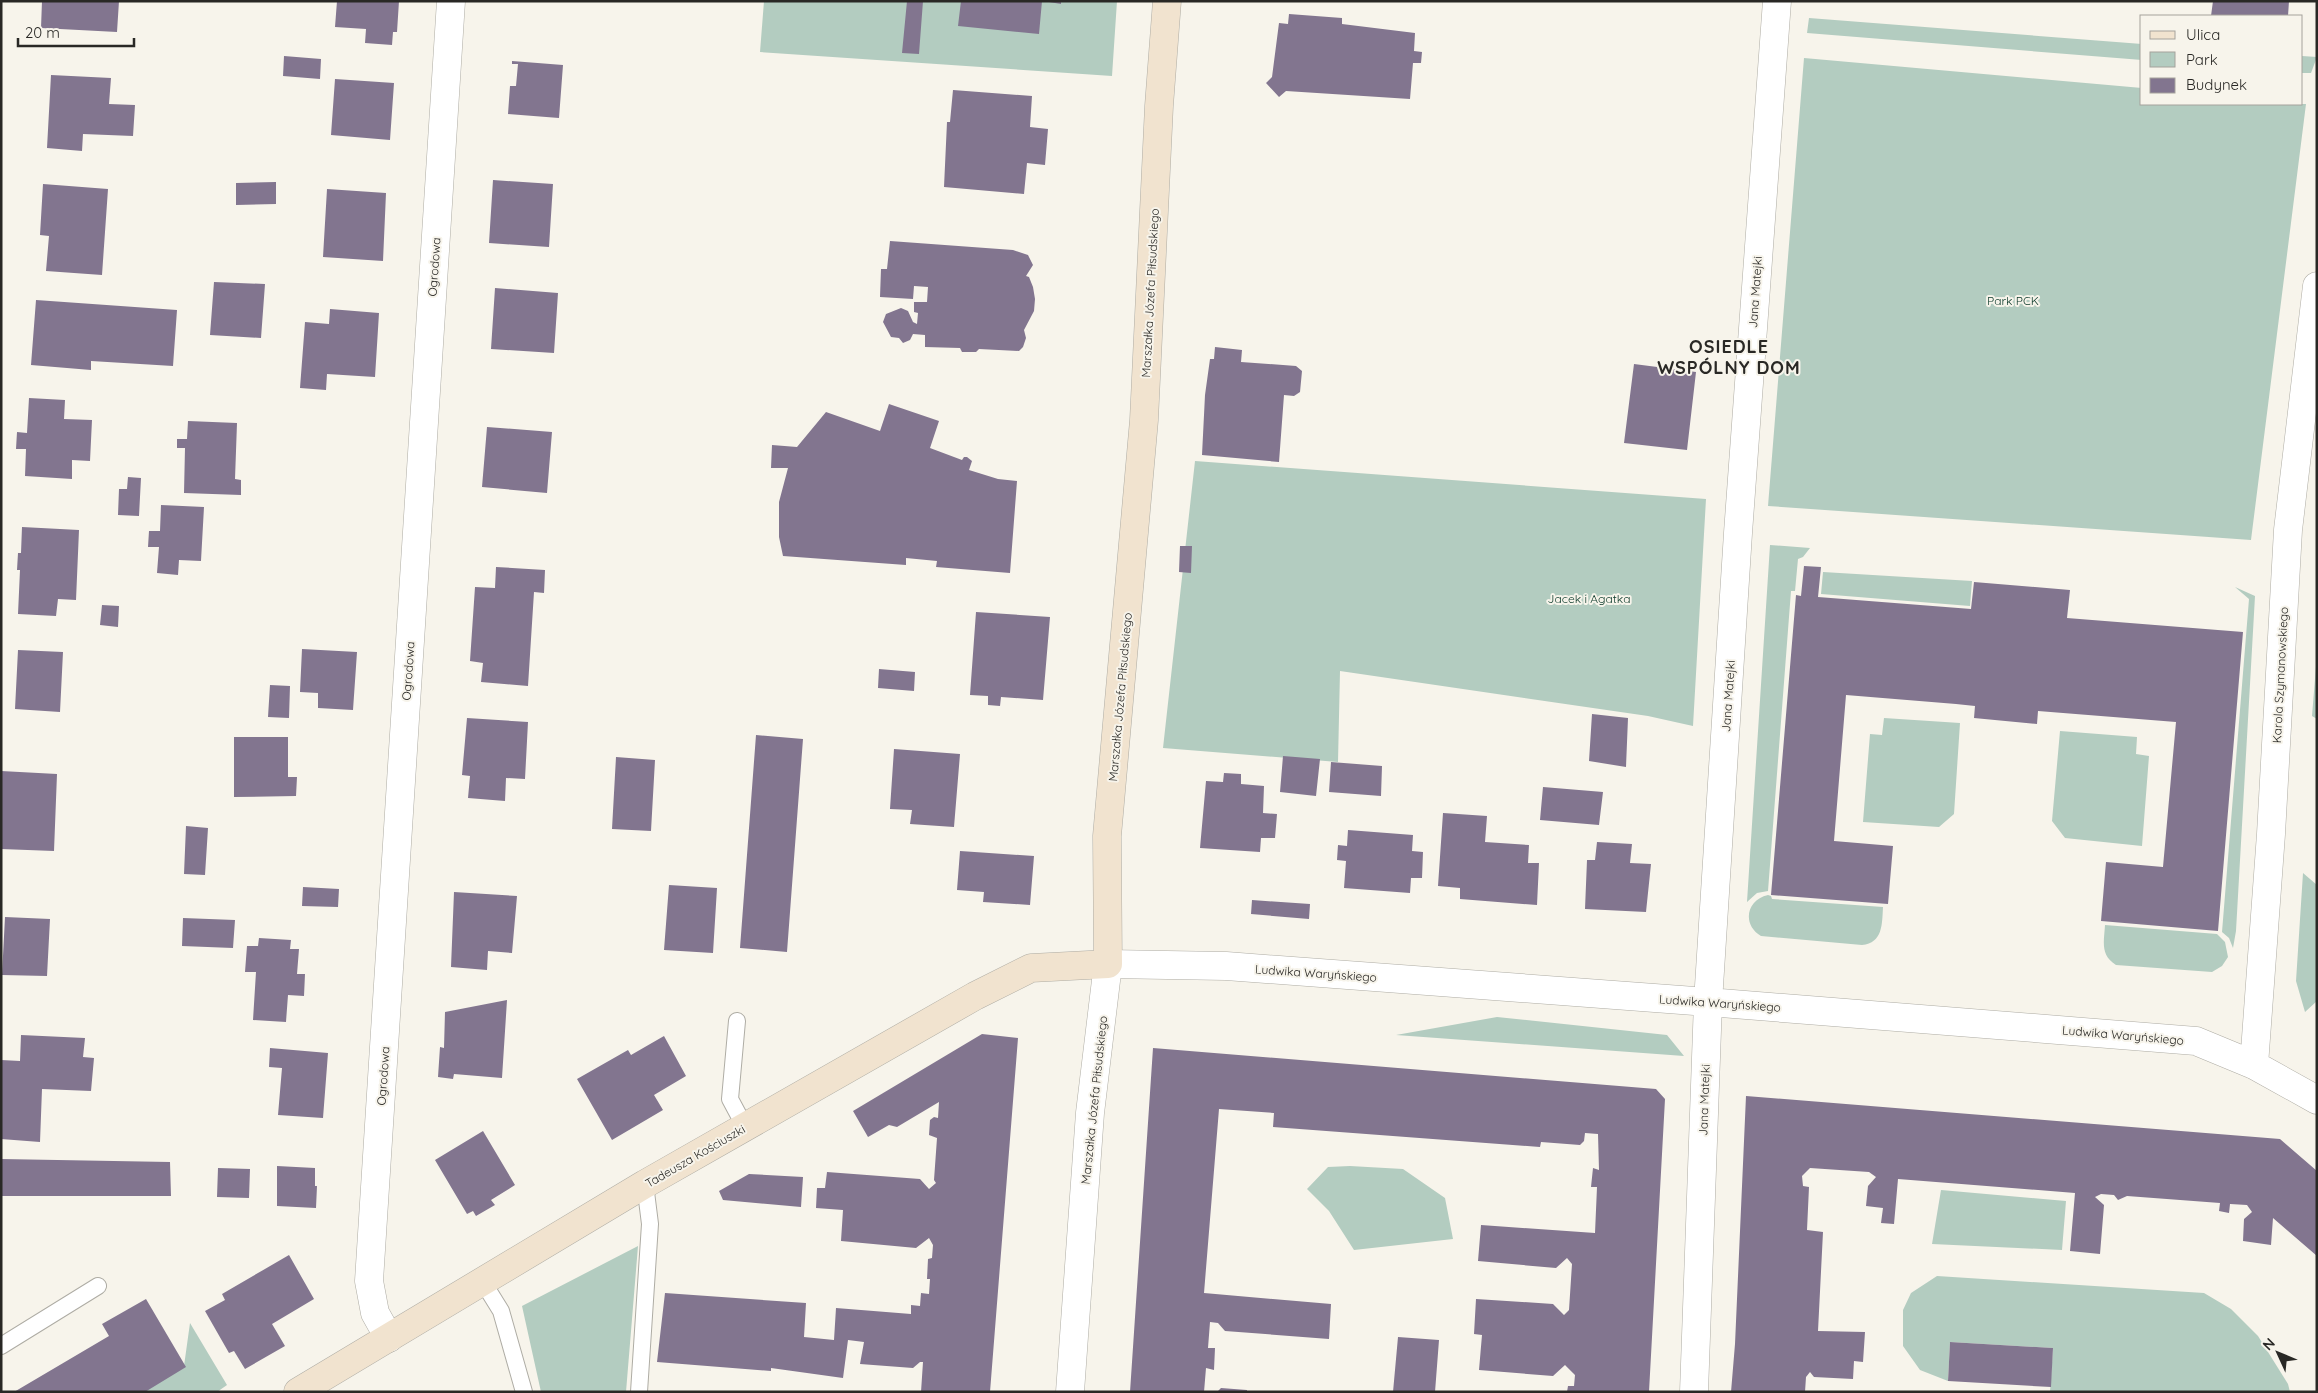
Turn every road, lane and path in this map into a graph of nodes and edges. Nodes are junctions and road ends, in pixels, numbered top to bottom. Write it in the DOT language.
graph roads {
  1 [pos="451,1"];
  2 [pos="1167,1"];
  3 [pos="1777,1"];
  4 [pos="2317,286"];
  5 [pos="2311,367"];
  6 [pos="1108,964"];
  7 [pos="1708,1002"];
  8 [pos="737,1021"];
  9 [pos="2254,1065"];
  10 [pos="2317,1100"];
  11 [pos="746,1127"];
  12 [pos="645,1184"];
  13 [pos="483,1282"];
  14 [pos="98,1286"];
  15 [pos="389,1338"];
  16 [pos="1,1346"];
  17 [pos="298,1392"];
  18 [pos="524,1392"];
  19 [pos="639,1392"];
  20 [pos="1070,1392"];
  21 [pos="1694,1392"];
  1 -- 15 [label="street, Ogrodowa"];
  2 -- 6 [label="street, Marszałka Józefa Piłsudskiego"];
  3 -- 7 [label="street, Jana Matejki"];
  4 -- 5 [label="street, Karola Szymanowskiego"];
  5 -- 9 [label="street, Karola Szymanowskiego"];
  6 -- 7 [label="street, Ludwika Waryńskiego"];
  6 -- 11 [label="street, Tadeusza Kościuszki"];
  6 -- 20 [label="street, Marszałka Józefa Piłsudskiego"];
  7 -- 9 [label="street, Ludwika Waryńskiego"];
  7 -- 21 [label="street, Jana Matejki"];
  8 -- 11 [label="lane"];
  9 -- 10 [label="street, Ludwika Waryńskiego"];
  11 -- 12 [label="street, Tadeusza Kościuszki"];
  12 -- 13 [label="street, Tadeusza Kościuszki"];
  12 -- 19 [label="lane"];
  13 -- 15 [label="street, Tadeusza Kościuszki"];
  13 -- 18 [label="lane"];
  14 -- 16 [label="lane"];
  15 -- 17 [label="street, Tadeusza Kościuszki"];
}
